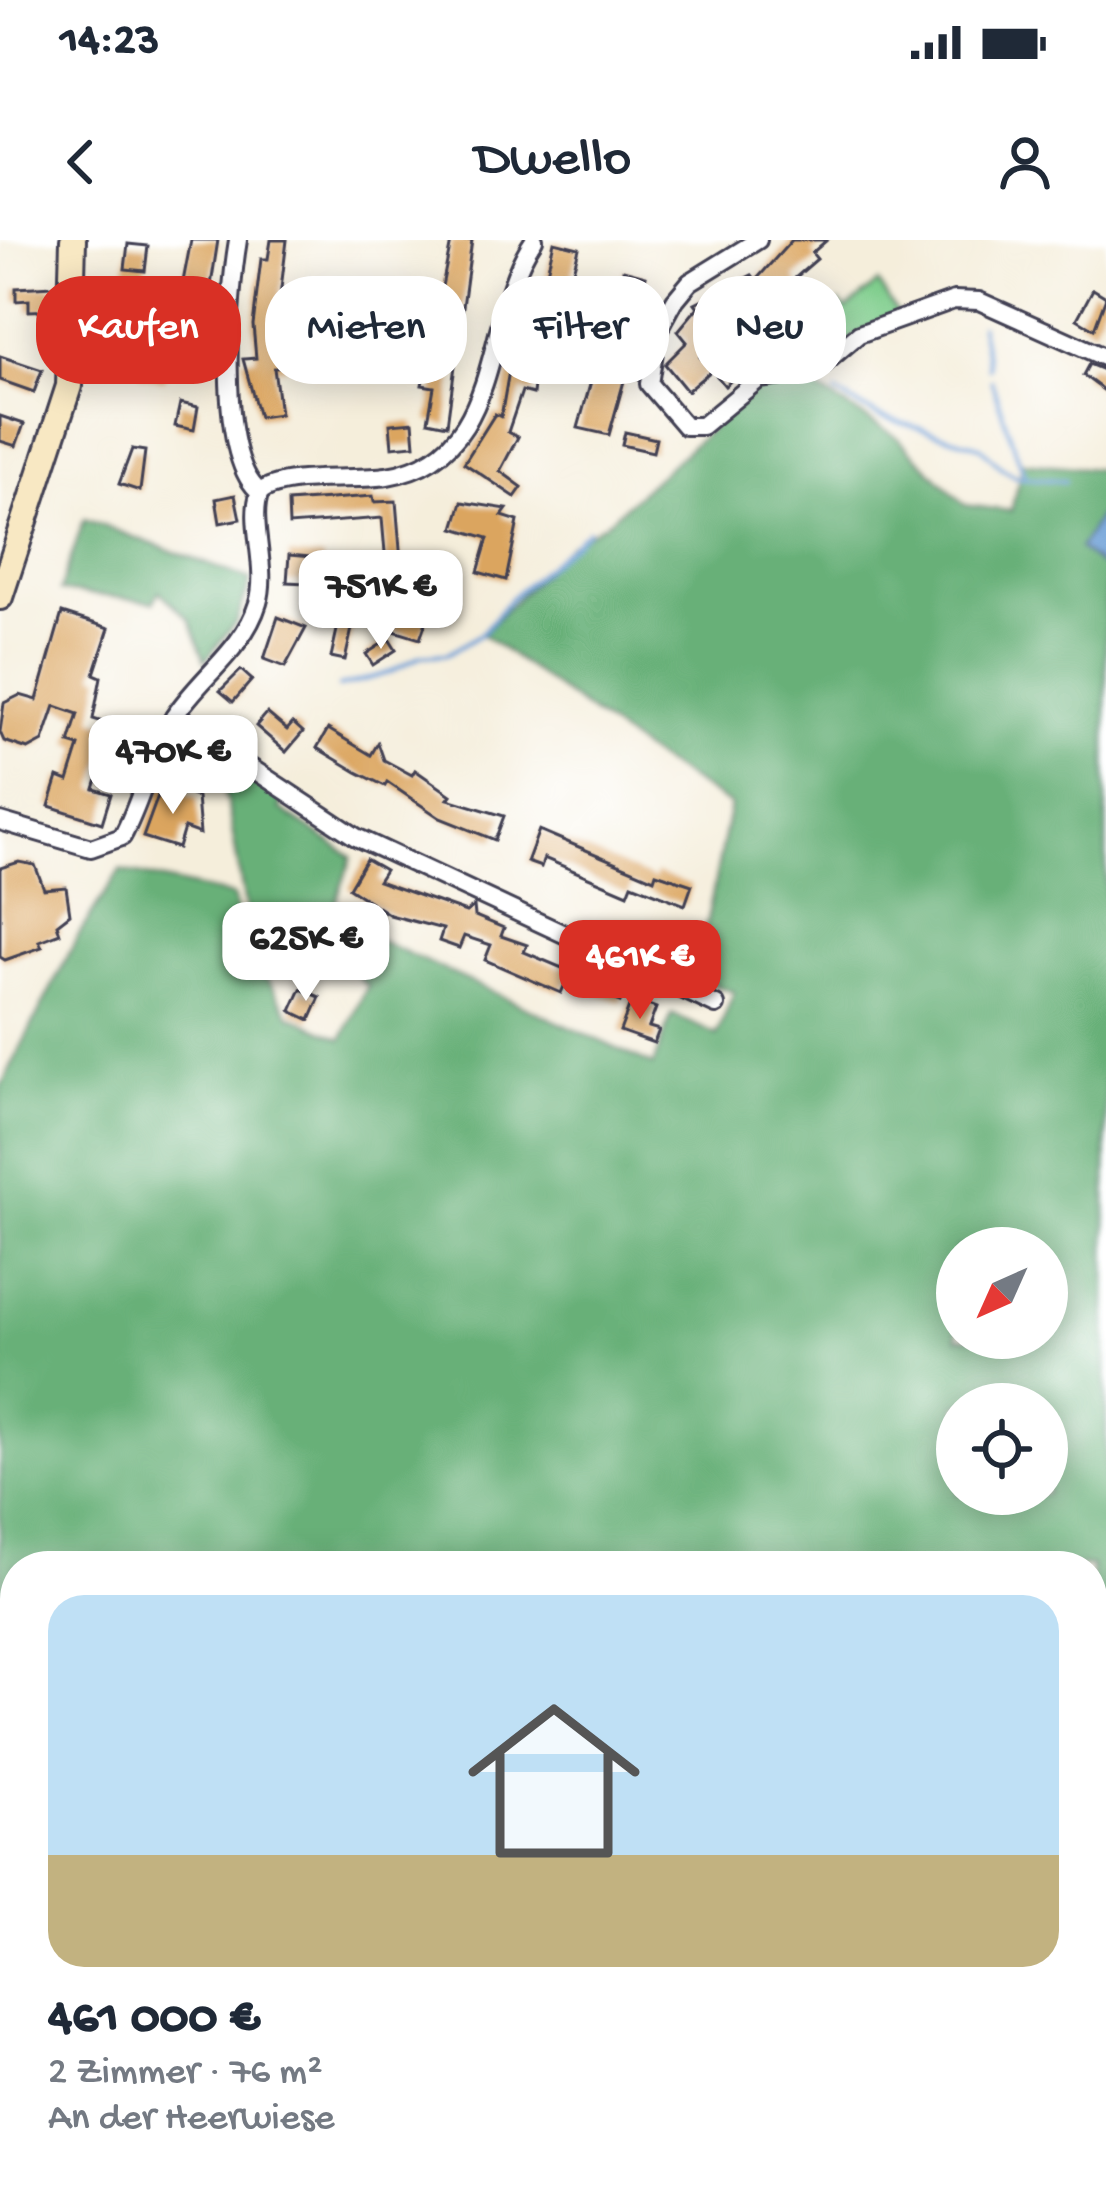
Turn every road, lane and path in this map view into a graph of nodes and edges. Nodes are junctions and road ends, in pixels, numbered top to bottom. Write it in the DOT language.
graph roads {
  1 [pos="73,240"];
  2 [pos="238,240"];
  3 [pos="534,240"];
  4 [pos="758,240"];
  5 [pos="1106,358"];
  6 [pos="260,492"];
  7 [pos="0,597"];
  8 [pos="174,717"];
  9 [pos="0,821"];
  10 [pos="716,1005"];
  1 -- 7 [label="main road"];
  2 -- 6 [label="street"];
  3 -- 6 [label="street"];
  4 -- 5 [label="street"];
  6 -- 8 [label="street"];
  8 -- 9 [label="street"];
  8 -- 10 [label="street"];
}
